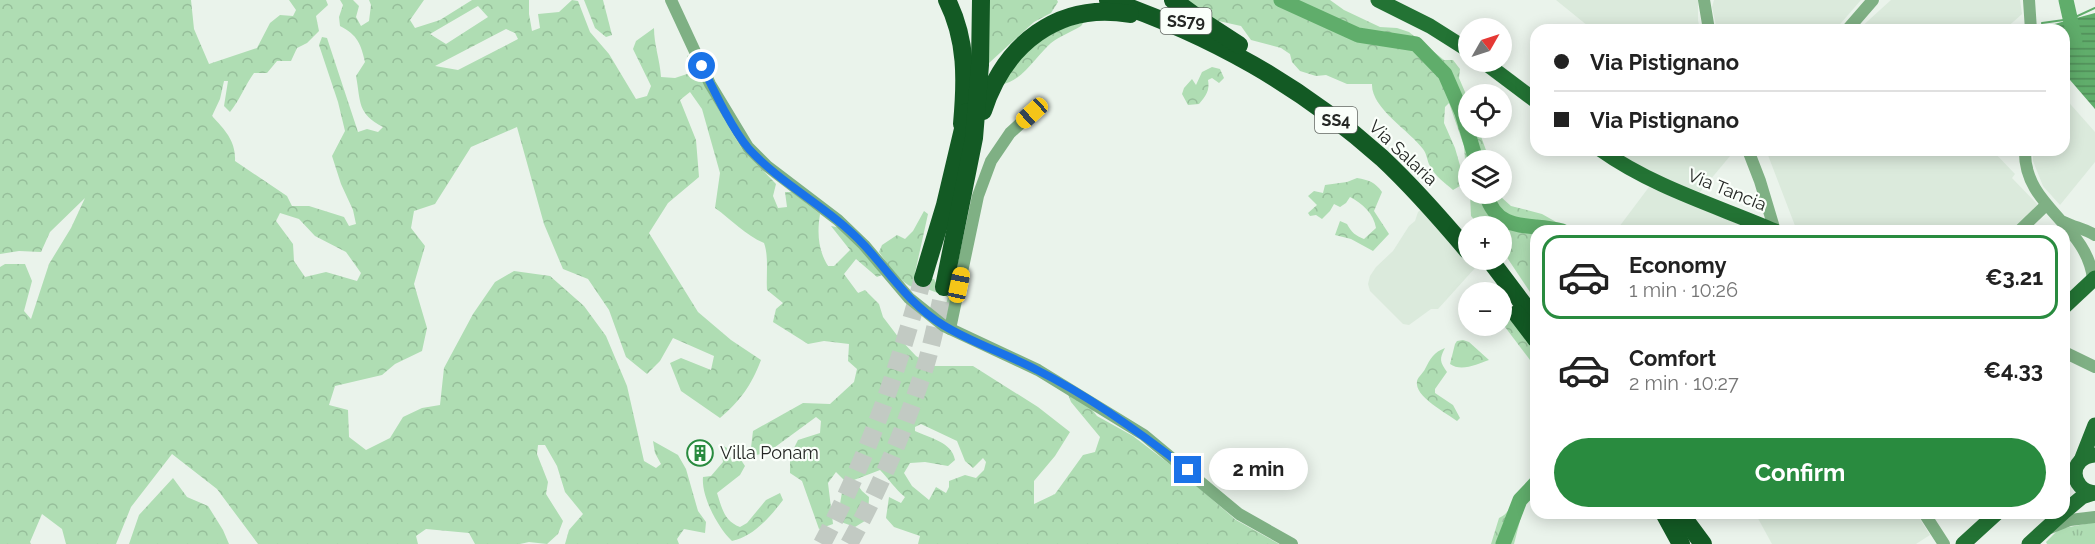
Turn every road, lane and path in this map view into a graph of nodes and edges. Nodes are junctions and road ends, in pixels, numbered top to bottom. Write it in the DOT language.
graph roads {
  1 [pos="670,0"];
  2 [pos="947,0"];
  3 [pos="974,0"];
  4 [pos="981,0"];
  5 [pos="1108,0"];
  6 [pos="1128,0"];
  7 [pos="1173,0"];
  8 [pos="1378,0"];
  9 [pos="1704,0"];
  10 [pos="1874,0"];
  11 [pos="2029,0"];
  12 [pos="1707,24"];
  13 [pos="1852,24"];
  14 [pos="2031,24"];
  15 [pos="1175,25"];
  16 [pos="1458,44"];
  17 [pos="1244,47"];
  18 [pos="1497,72"];
  19 [pos="1530,96"];
  20 [pos="1032,113"];
  21 [pos="968,136"];
  22 [pos="1610,156"];
  23 [pos="1750,156"];
  24 [pos="2026,156"];
  25 [pos="2046,205"];
  26 [pos="2058,218"];
  27 [pos="1458,221"];
  28 [pos="1760,225"];
  29 [pos="1773,225"];
  30 [pos="2025,225"];
  31 [pos="2065,225"];
  32 [pos="2070,231"];
  33 [pos="2095,235"];
  34 [pos="1458,239"];
  35 [pos="2079,240"];
  36 [pos="2095,254"];
  37 [pos="1484,270"];
  38 [pos="1498,270"];
  39 [pos="2094,278"];
  40 [pos="924,279"];
  41 [pos="1493,282"];
  42 [pos="944,287"];
  43 [pos="2070,302"];
  44 [pos="1512,307"];
  45 [pos="1530,313"];
  46 [pos="950,329"];
  47 [pos="1530,331"];
  48 [pos="2070,355"];
  49 [pos="2095,367"];
  50 [pos="2095,426"];
  51 [pos="2085,459"];
  52 [pos="2070,469"];
  53 [pos="2094,493"];
  54 [pos="2070,506"];
  55 [pos="2095,517"];
  56 [pos="1668,519"];
  57 [pos="1670,519"];
  58 [pos="1684,519"];
  59 [pos="1928,519"];
  60 [pos="1990,519"];
  61 [pos="2056,519"];
  62 [pos="2046,529"];
  63 [pos="1292,544"];
  64 [pos="1682,544"];
  65 [pos="1689,544"];
  66 [pos="1703,544"];
  67 [pos="1944,544"];
  68 [pos="1963,544"];
  69 [pos="2029,544"];
  1 -- 46 [label="street"];
  2 -- 21 [label="highway"];
  3 -- 21 [label="highway, SS4"];
  4 -- 21 [label="highway"];
  5 -- 15 [label="highway, SS79"];
  6 -- 17 [label="highway, SS79"];
  7 -- 17 [label="highway, SS4"];
  8 -- 16 [label="main road"];
  9 -- 12 [label="street"];
  10 -- 13 [label="street"];
  11 -- 14 [label="street"];
  15 -- 21 [label="highway, SS4"];
  15 -- 34 [label="highway, Via Salaria / SS4"];
  17 -- 27 [label="highway, Via Salaria / SS4"];
  18 -- 19 [label="main road"];
  20 -- 46 [label="street"];
  21 -- 40 [label="highway, SS4"];
  21 -- 42 [label="highway, SS4"];
  22 -- 28 [label="main road, Via Tancia"];
  23 -- 29 [label="street"];
  24 -- 25 [label="street"];
  25 -- 26 [label="street"];
  25 -- 30 [label="street"];
  26 -- 31 [label="street"];
  26 -- 33 [label="street"];
  32 -- 35 [label="street"];
  35 -- 36 [label="street"];
  35 -- 39 [label="street"];
  37 -- 41 [label="highway"];
  38 -- 45 [label="highway"];
  39 -- 43 [label="main road"];
  44 -- 47 [label="highway"];
  46 -- 63 [label="street"];
  48 -- 49 [label="street"];
  50 -- 51 [label="main road"];
  51 -- 52 [label="main road"];
  51 -- 53 [label="main road"];
  53 -- 54 [label="main road"];
  55 -- 62 [label="street"];
  56 -- 64 [label="highway"];
  57 -- 65 [label="highway"];
  58 -- 66 [label="highway"];
  59 -- 67 [label="street"];
  60 -- 68 [label="main road"];
  61 -- 62 [label="main road"];
  62 -- 69 [label="main road"];
}
